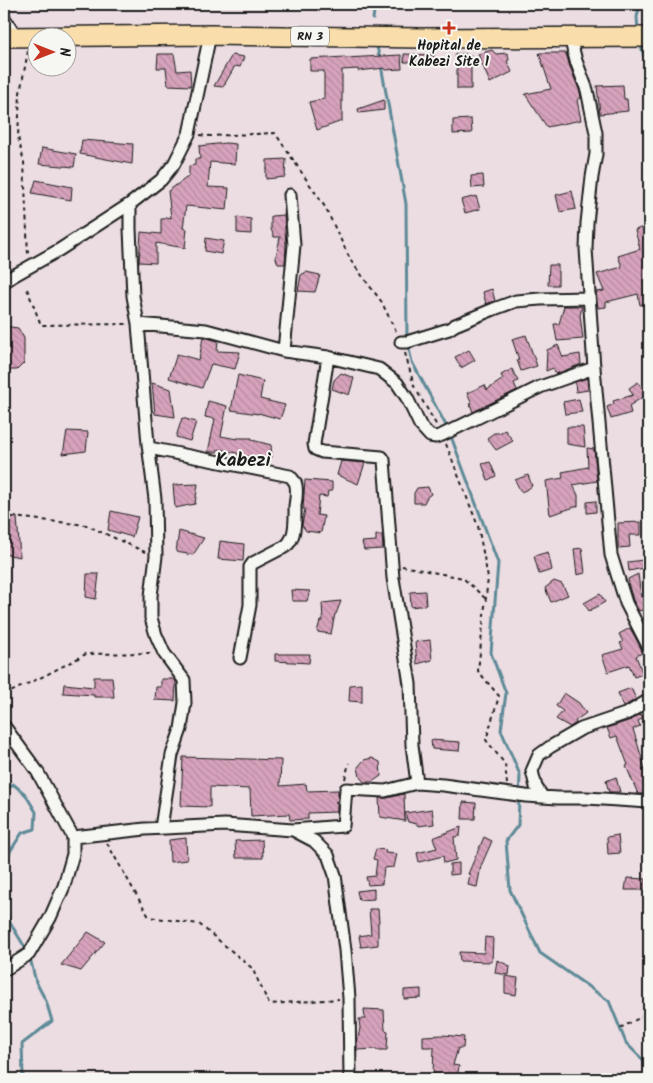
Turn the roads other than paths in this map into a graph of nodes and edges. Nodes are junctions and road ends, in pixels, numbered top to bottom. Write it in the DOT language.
graph roads {
  1 [pos="4,18"];
  2 [pos="210,35"];
  3 [pos="570,36"];
  4 [pos="17,37"];
  5 [pos="649,37"];
  6 [pos="290,195"];
  7 [pos="130,204"];
  8 [pos="4,282"];
  9 [pos="589,298"];
  10 [pos="138,324"];
  11 [pos="401,342"];
  12 [pos="284,351"];
  13 [pos="328,357"];
  14 [pos="594,368"];
  15 [pos="149,448"];
  16 [pos="649,651"];
  17 [pos="240,658"];
  18 [pos="649,700"];
  19 [pos="4,726"];
  20 [pos="417,783"];
  21 [pos="542,796"];
  22 [pos="649,802"];
  23 [pos="161,828"];
  24 [pos="293,830"];
  25 [pos="73,837"];
  26 [pos="4,970"];
  27 [pos="350,1079"];
  1 -- 4 [label="street"];
  2 -- 3 [label="highway, RN 3 / RN 3"];
  2 -- 4 [label="highway, RN 3 / RN 3"];
  2 -- 7 [label="street"];
  3 -- 5 [label="highway, RN 3 / RN 3"];
  3 -- 9 [label="street"];
  6 -- 12 [label="street"];
  7 -- 8 [label="street"];
  7 -- 10 [label="street"];
  9 -- 11 [label="street"];
  9 -- 14 [label="street"];
  10 -- 12 [label="street"];
  10 -- 15 [label="street"];
  12 -- 13 [label="street"];
  13 -- 14 [label="street"];
  13 -- 20 [label="street"];
  14 -- 16 [label="street"];
  15 -- 17 [label="street"];
  15 -- 23 [label="street"];
  18 -- 21 [label="street"];
  19 -- 25 [label="street"];
  20 -- 21 [label="street"];
  20 -- 24 [label="street"];
  21 -- 22 [label="street"];
  23 -- 24 [label="street"];
  23 -- 25 [label="street"];
  24 -- 27 [label="street"];
  25 -- 26 [label="street"];
}
